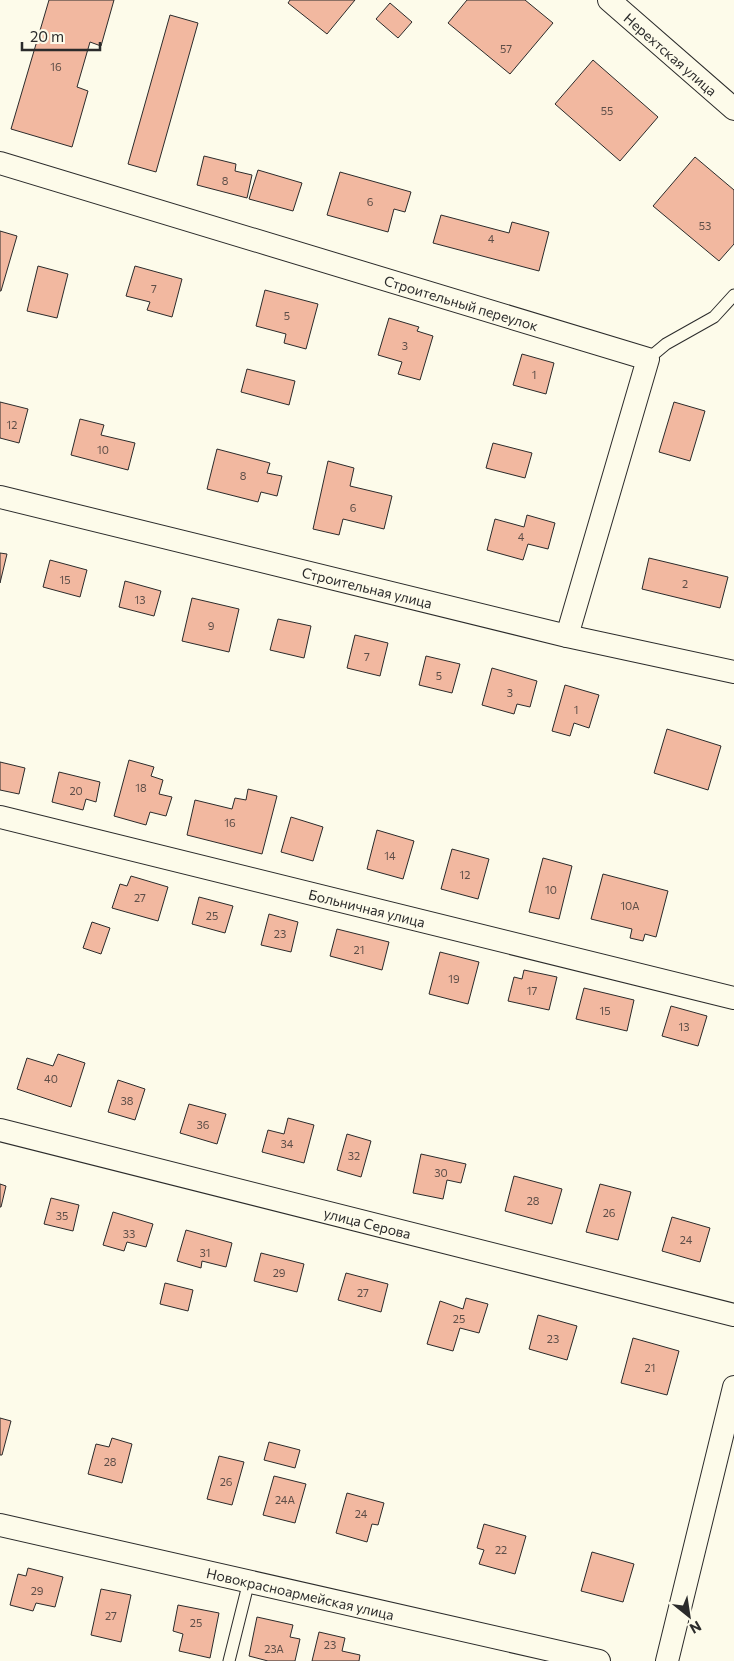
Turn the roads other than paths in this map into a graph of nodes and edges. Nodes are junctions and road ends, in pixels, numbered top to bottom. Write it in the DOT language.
graph roads {
  1 [pos="609,0"];
  2 [pos="734,109"];
  3 [pos="0,163"];
  4 [pos="734,295"];
  5 [pos="648,359"];
  6 [pos="0,497"];
  7 [pos="567,636"];
  8 [pos="734,672"];
  9 [pos="0,817"];
  10 [pos="734,998"];
  11 [pos="0,1130"];
  12 [pos="734,1315"];
  13 [pos="734,1387"];
  14 [pos="0,1525"];
  15 [pos="249,1581"];
  16 [pos="229,1661"];
  17 [pos="599,1661"];
  18 [pos="667,1661"];
  1 -- 2 [label="street, Нерехтская улица"];
  3 -- 5 [label="street, Строительный переулок"];
  4 -- 5 [label="lane"];
  5 -- 7 [label="street"];
  6 -- 7 [label="street, Строительная улица"];
  7 -- 8 [label="street, Строительная улица"];
  9 -- 10 [label="street, Больничная улица"];
  11 -- 12 [label="street, улица Серова"];
  13 -- 18 [label="street"];
  14 -- 15 [label="street, Новокрасноармейская улица"];
  15 -- 16 [label="lane"];
  15 -- 17 [label="street, Новокрасноармейская улица"];
}
